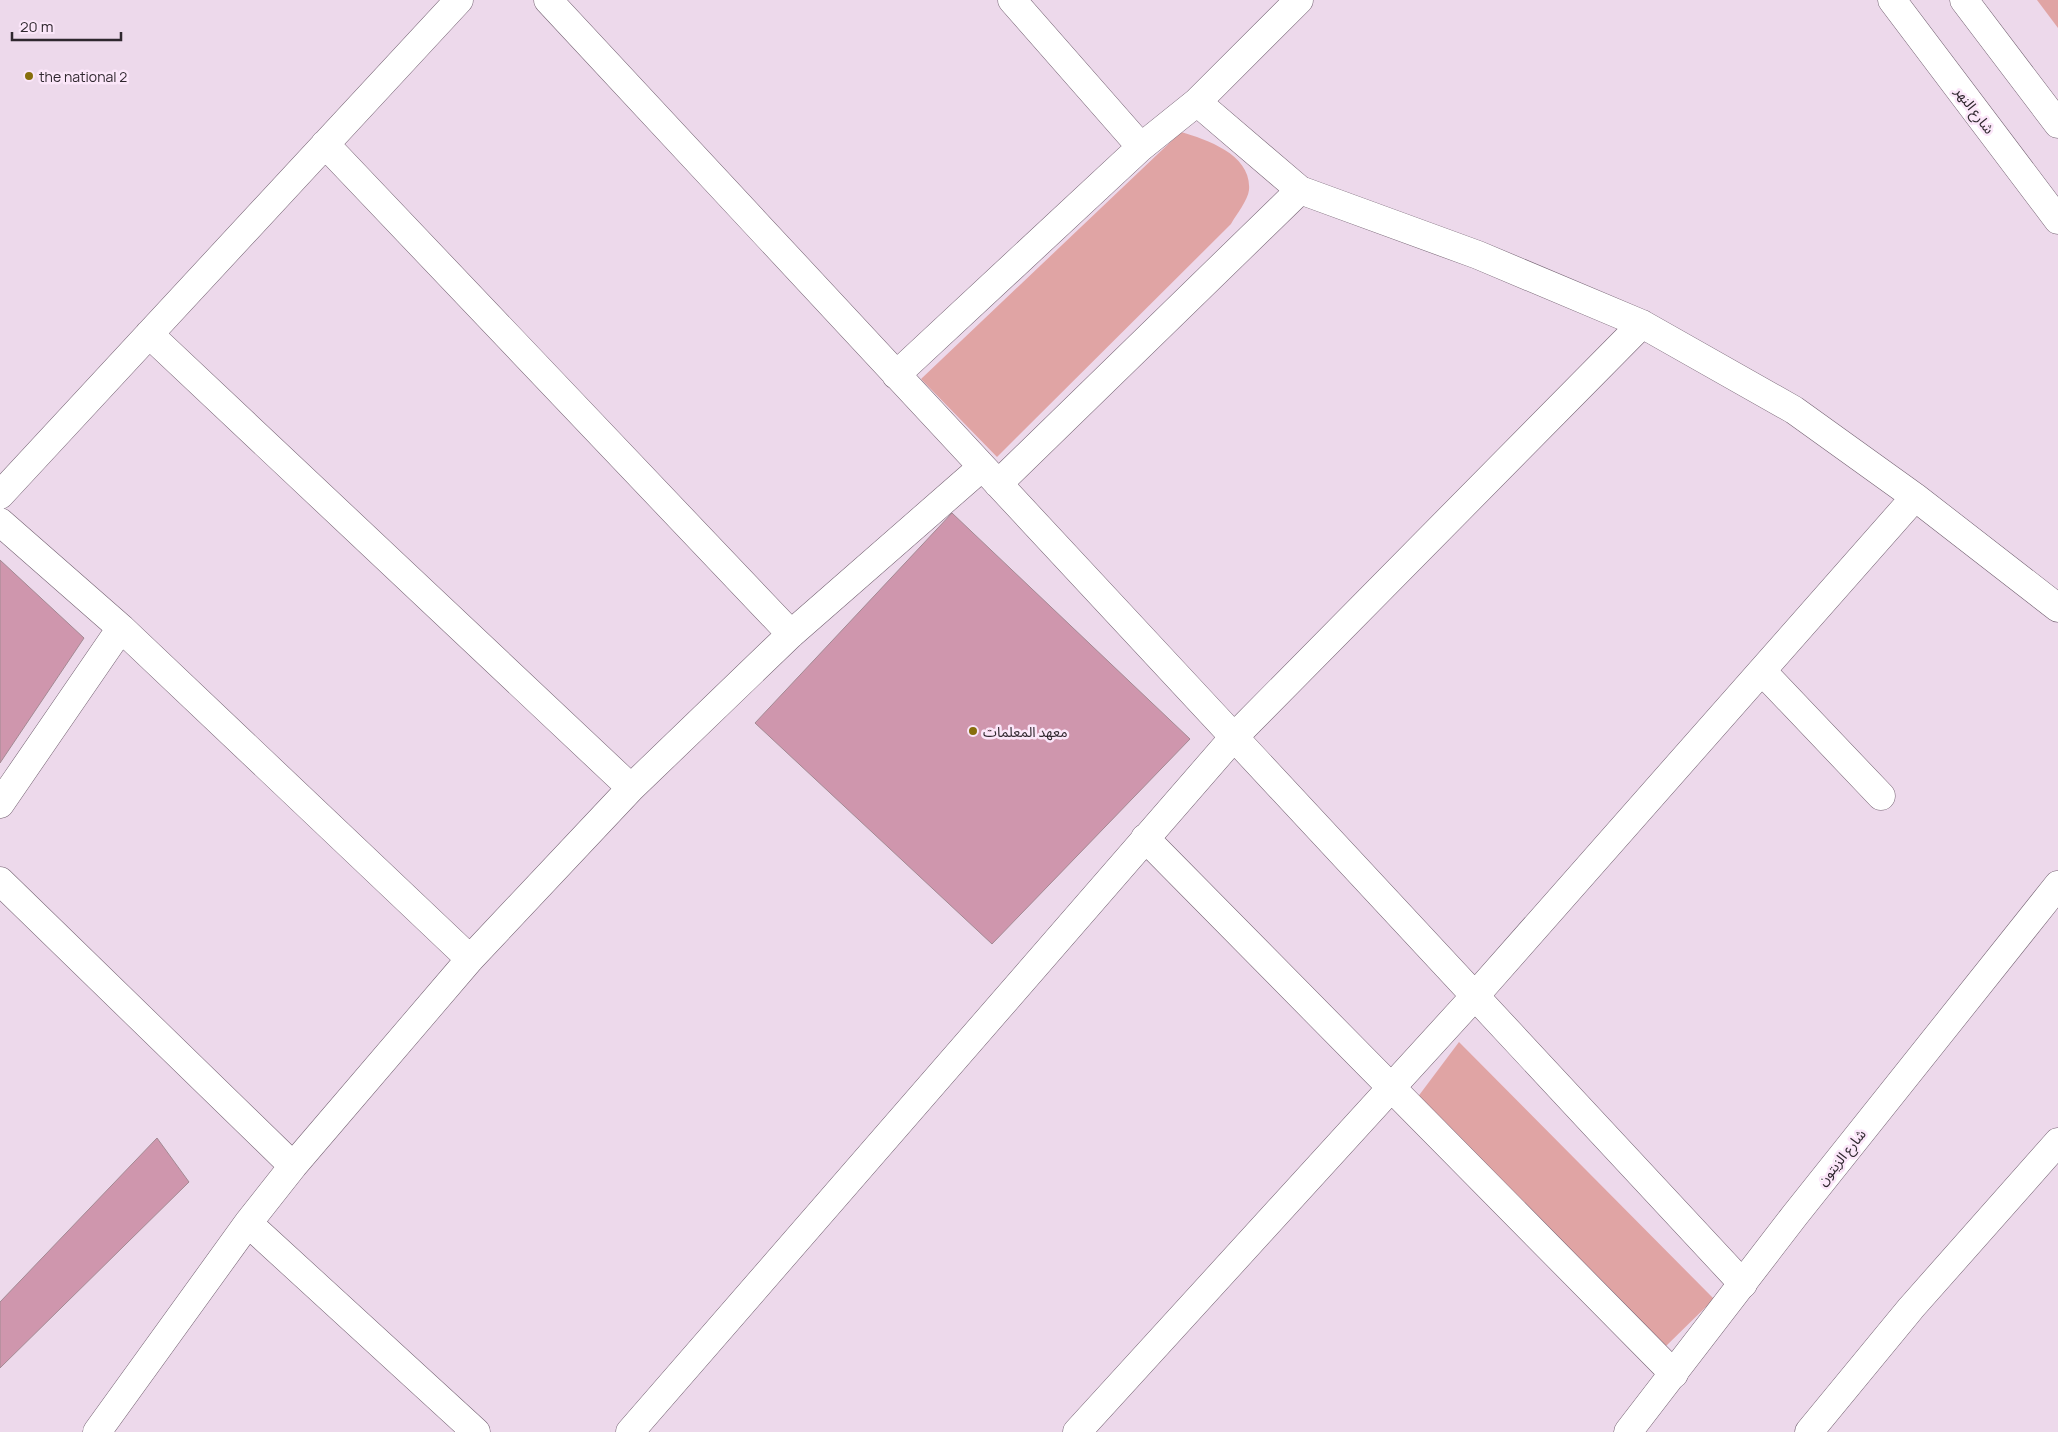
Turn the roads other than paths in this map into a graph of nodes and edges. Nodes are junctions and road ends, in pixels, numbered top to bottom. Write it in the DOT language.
graph roads {
  1 [pos="459,0"];
  2 [pos="548,0"];
  3 [pos="1012,0"];
  4 [pos="1298,0"];
  5 [pos="1892,0"];
  6 [pos="1964,0"];
  7 [pos="1197,102"];
  8 [pos="2058,124"];
  9 [pos="325,144"];
  10 [pos="1141,147"];
  11 [pos="1300,190"];
  12 [pos="2058,220"];
  13 [pos="1642,324"];
  14 [pos="149,334"];
  15 [pos="896,374"];
  16 [pos="990,475"];
  17 [pos="0,494"];
  18 [pos="1915,497"];
  19 [pos="0,522"];
  20 [pos="2058,608"];
  21 [pos="121,628"];
  22 [pos="792,634"];
  23 [pos="1762,671"];
  24 [pos="1234,737"];
  25 [pos="632,788"];
  26 [pos="1880,796"];
  27 [pos="0,804"];
  28 [pos="1145,838"];
  29 [pos="0,881"];
  30 [pos="2058,885"];
  31 [pos="470,959"];
  32 [pos="1474,996"];
  33 [pos="1390,1089"];
  34 [pos="2058,1142"];
  35 [pos="293,1166"];
  36 [pos="248,1223"];
  37 [pos="1743,1284"];
  38 [pos="1674,1374"];
  39 [pos="97,1432"];
  40 [pos="476,1432"];
  41 [pos="630,1432"];
  42 [pos="1077,1432"];
  43 [pos="1628,1432"];
  44 [pos="1809,1432"];
  1 -- 9 [label="street"];
  2 -- 15 [label="street"];
  3 -- 10 [label="street"];
  4 -- 7 [label="street"];
  5 -- 12 [label="street, شارع النهر"];
  6 -- 8 [label="street"];
  7 -- 10 [label="street"];
  7 -- 11 [label="street"];
  9 -- 14 [label="street"];
  9 -- 22 [label="street"];
  10 -- 15 [label="street"];
  11 -- 13 [label="street"];
  11 -- 16 [label="street"];
  13 -- 18 [label="street"];
  13 -- 24 [label="street"];
  14 -- 17 [label="street"];
  14 -- 25 [label="street"];
  15 -- 16 [label="street"];
  16 -- 22 [label="street"];
  16 -- 24 [label="street"];
  18 -- 20 [label="street"];
  18 -- 23 [label="street"];
  19 -- 21 [label="street"];
  21 -- 27 [label="street"];
  21 -- 31 [label="street"];
  22 -- 25 [label="street"];
  23 -- 26 [label="street"];
  23 -- 32 [label="street"];
  24 -- 28 [label="street"];
  24 -- 32 [label="street"];
  25 -- 31 [label="street"];
  28 -- 33 [label="street"];
  28 -- 41 [label="street"];
  29 -- 35 [label="street"];
  30 -- 37 [label="street, شارع الزيتون"];
  31 -- 35 [label="street"];
  32 -- 33 [label="street"];
  32 -- 37 [label="street"];
  33 -- 38 [label="street"];
  33 -- 42 [label="street"];
  34 -- 44 [label="street"];
  35 -- 36 [label="street"];
  36 -- 39 [label="street"];
  36 -- 40 [label="street"];
  37 -- 38 [label="street, شارع الزيتون"];
  38 -- 43 [label="street, شارع الزيتون"];
}
